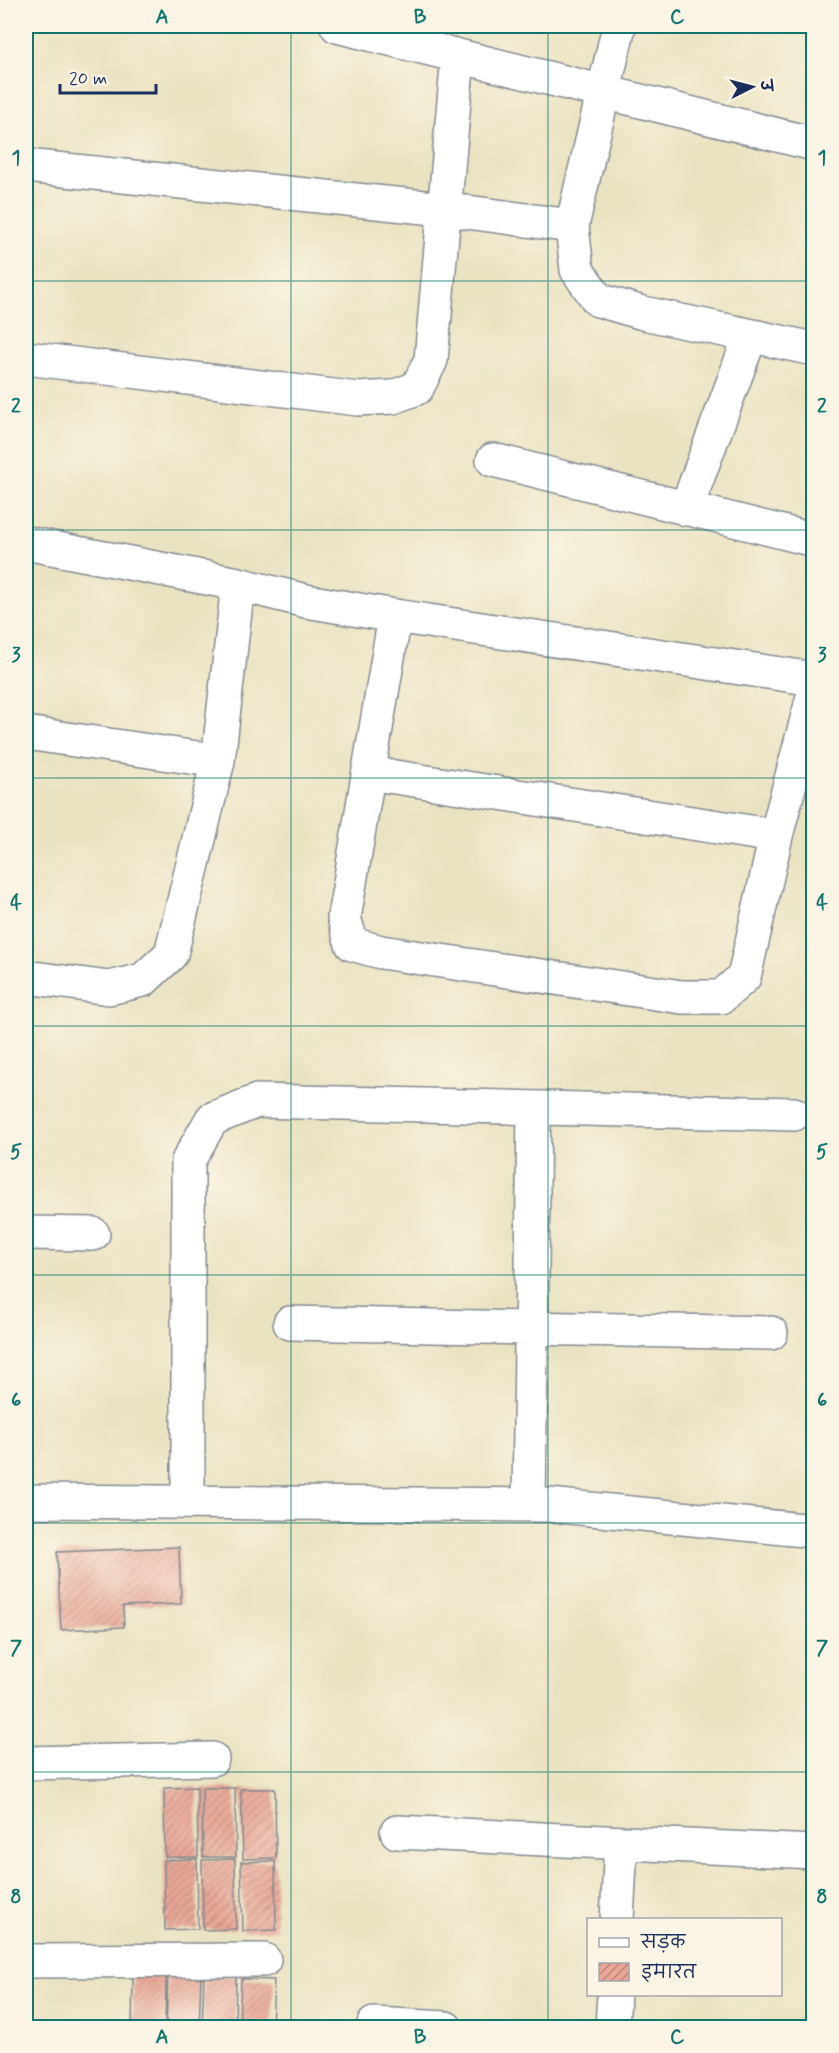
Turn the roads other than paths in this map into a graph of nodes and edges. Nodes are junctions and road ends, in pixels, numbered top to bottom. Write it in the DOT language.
graph roads {
  1 [pos="337,26"];
  2 [pos="620,26"];
  3 [pos="458,56"];
  4 [pos="603,93"];
  5 [pos="813,144"];
  6 [pos="26,166"];
  7 [pos="444,209"];
  8 [pos="572,226"];
  9 [pos="750,337"];
  10 [pos="813,349"];
  11 [pos="26,358"];
  12 [pos="493,460"];
  13 [pos="686,508"];
  14 [pos="813,540"];
  15 [pos="26,543"];
  16 [pos="238,584"];
  17 [pos="395,616"];
  18 [pos="813,679"];
  19 [pos="813,693"];
  20 [pos="26,733"];
  21 [pos="218,761"];
  22 [pos="369,773"];
  23 [pos="776,836"];
  24 [pos="26,977"];
  25 [pos="534,1108"];
  26 [pos="794,1114"];
  27 [pos="26,1233"];
  28 [pos="93,1234"];
  29 [pos="290,1323"];
  30 [pos="531,1328"];
  31 [pos="771,1333"];
  32 [pos="26,1500"];
  33 [pos="188,1502"];
  34 [pos="529,1505"];
  35 [pos="813,1531"];
  36 [pos="212,1759"];
  37 [pos="26,1763"];
  38 [pos="397,1832"];
  39 [pos="621,1843"];
  40 [pos="813,1852"];
  41 [pos="617,1918"];
  42 [pos="264,1960"];
  43 [pos="26,1961"];
  44 [pos="614,1996"];
  45 [pos="374,2024"];
  46 [pos="446,2028"];
  47 [pos="612,2028"];
  1 -- 3 [label="street"];
  2 -- 4 [label="street"];
  3 -- 4 [label="street"];
  3 -- 7 [label="street"];
  4 -- 5 [label="street"];
  4 -- 8 [label="street"];
  6 -- 7 [label="street"];
  7 -- 8 [label="street"];
  7 -- 11 [label="street"];
  8 -- 9 [label="street"];
  9 -- 10 [label="street"];
  9 -- 13 [label="street"];
  12 -- 13 [label="street"];
  13 -- 14 [label="street"];
  15 -- 16 [label="street"];
  16 -- 17 [label="street"];
  16 -- 21 [label="street"];
  17 -- 18 [label="street"];
  17 -- 22 [label="street"];
  19 -- 23 [label="street"];
  20 -- 21 [label="street"];
  21 -- 24 [label="street"];
  22 -- 23 [label="street"];
  22 -- 23 [label="street"];
  25 -- 26 [label="street"];
  25 -- 30 [label="street"];
  25 -- 33 [label="street"];
  27 -- 28 [label="street"];
  29 -- 30 [label="street"];
  30 -- 31 [label="street"];
  30 -- 34 [label="street"];
  32 -- 33 [label="street"];
  33 -- 34 [label="street"];
  34 -- 35 [label="street"];
  36 -- 37 [label="street"];
  38 -- 39 [label="street"];
  39 -- 40 [label="street"];
  39 -- 41 [label="street"];
  42 -- 43 [label="street"];
  44 -- 47 [label="street"];
  45 -- 46 [label="street"];
}
